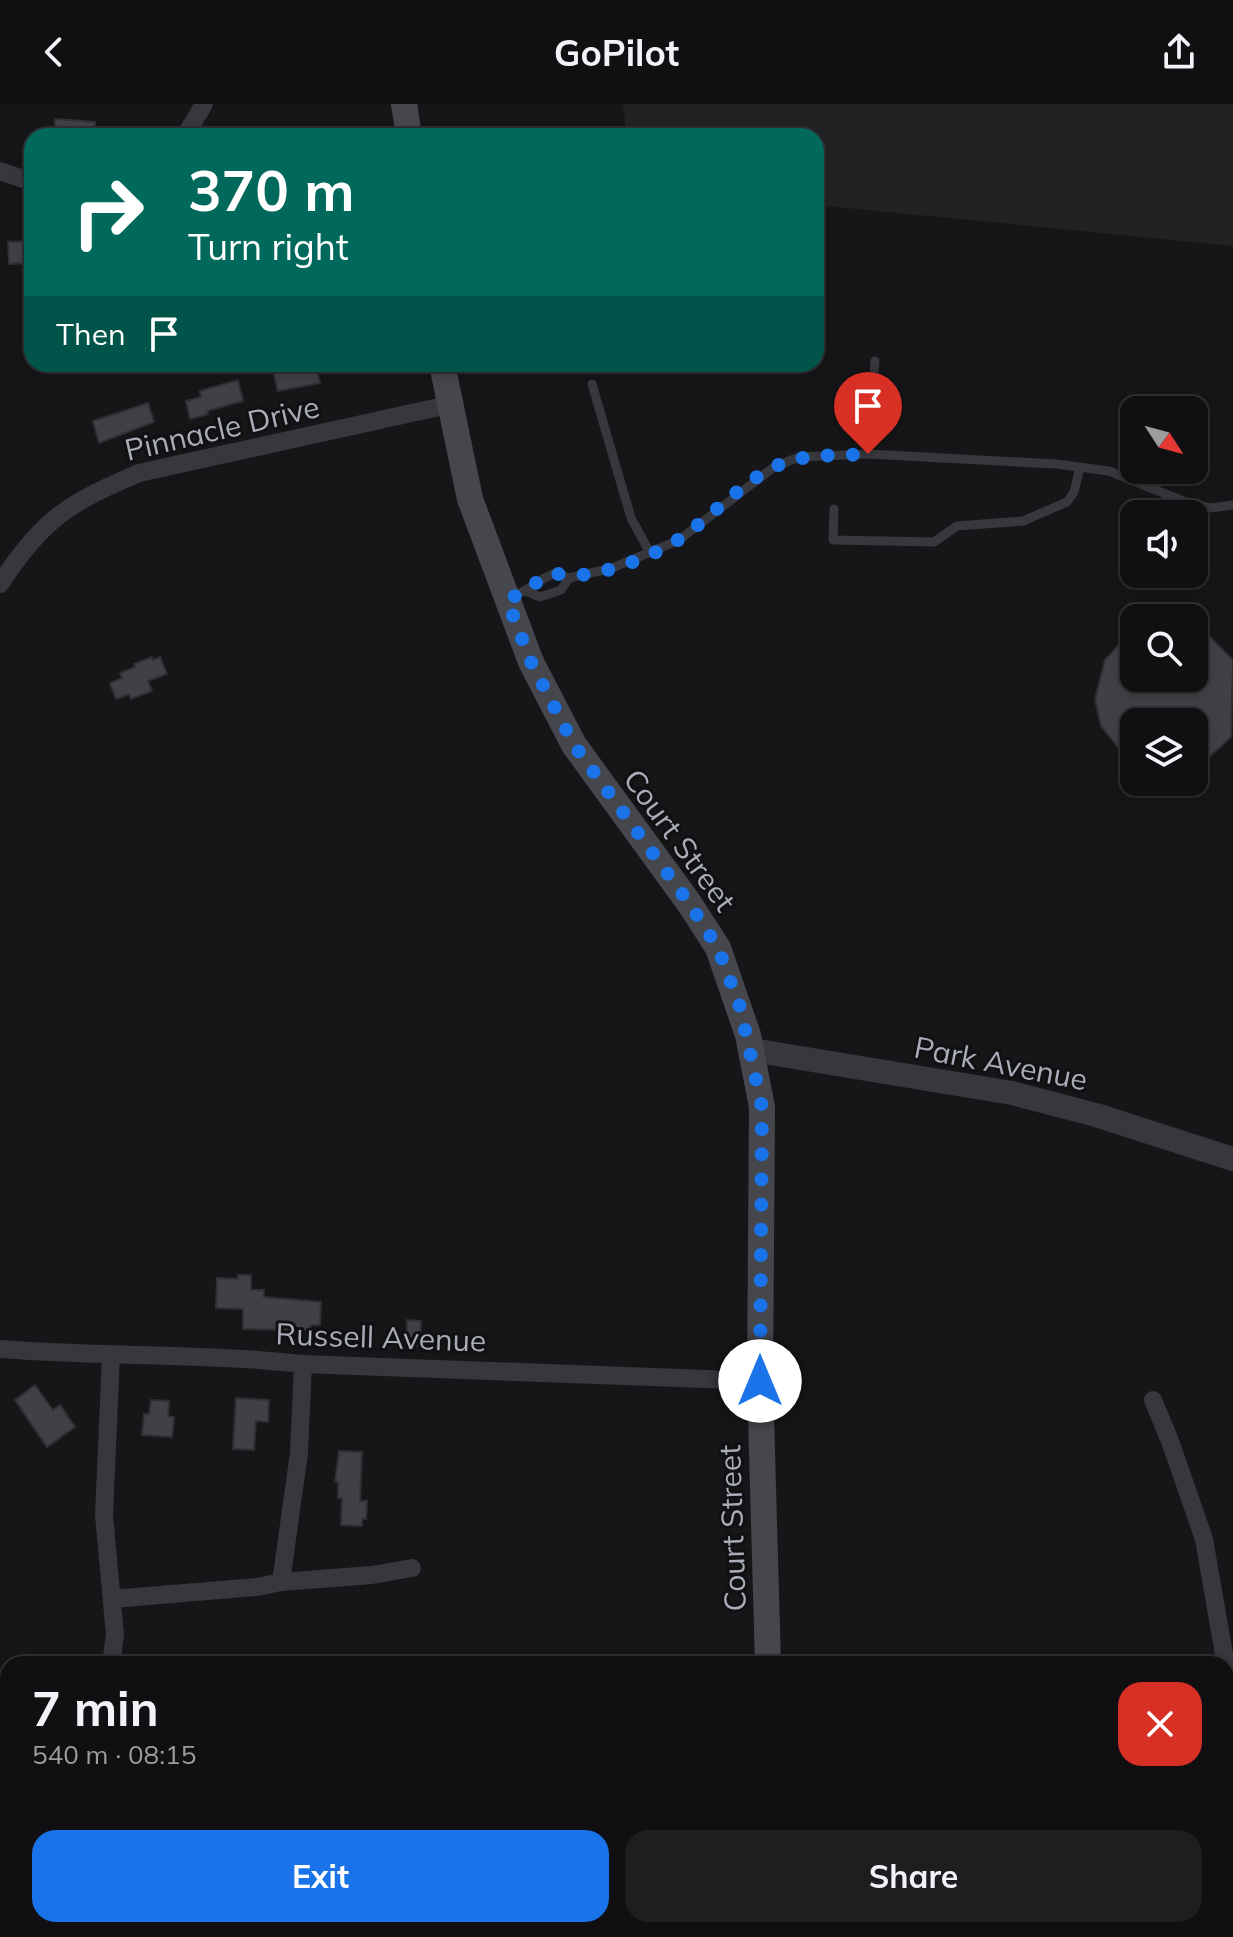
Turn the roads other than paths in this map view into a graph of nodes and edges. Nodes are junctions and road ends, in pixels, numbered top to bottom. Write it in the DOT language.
graph roads {
  1 [pos="204,104"];
  2 [pos="404,104"];
  3 [pos="190,128"];
  4 [pos="408,128"];
  5 [pos="0,171"];
  6 [pos="24,179"];
  7 [pos="875,361"];
  8 [pos="443,372"];
  9 [pos="592,384"];
  10 [pos="448,405"];
  11 [pos="868,454"];
  12 [pos="1080,467"];
  13 [pos="1145,485"];
  14 [pos="1233,505"];
  15 [pos="834,509"];
  16 [pos="650,553"];
  17 [pos="569,578"];
  18 [pos="0,584"];
  19 [pos="517,596"];
  20 [pos="752,1050"];
  21 [pos="1233,1159"];
  22 [pos="0,1349"];
  23 [pos="111,1356"];
  24 [pos="303,1364"];
  25 [pos="760,1381"];
  26 [pos="1153,1400"];
  27 [pos="412,1568"];
  28 [pos="281,1582"];
  29 [pos="112,1599"];
  30 [pos="112,1656"];
  31 [pos="768,1656"];
  32 [pos="1225,1656"];
  1 -- 3 [label="street"];
  2 -- 4 [label="main road"];
  5 -- 6 [label="street"];
  7 -- 11 [label="lane"];
  8 -- 10 [label="main road, Court Street"];
  9 -- 16 [label="lane"];
  10 -- 18 [label="street, Pinnacle Drive"];
  10 -- 19 [label="main road, Court Street"];
  11 -- 12 [label="lane"];
  11 -- 16 [label="lane"];
  12 -- 13 [label="lane"];
  12 -- 15 [label="lane"];
  13 -- 14 [label="lane"];
  16 -- 17 [label="lane"];
  17 -- 19 [label="lane"];
  17 -- 19 [label="lane"];
  19 -- 20 [label="main road, Court Street"];
  20 -- 21 [label="street, Park Avenue"];
  20 -- 25 [label="main road, Court Street"];
  22 -- 23 [label="street, Russell Avenue"];
  23 -- 24 [label="street, Russell Avenue"];
  23 -- 29 [label="street"];
  24 -- 25 [label="street, Russell Avenue"];
  24 -- 28 [label="street"];
  25 -- 31 [label="main road, Court Street"];
  26 -- 32 [label="street"];
  27 -- 28 [label="street"];
  28 -- 29 [label="street"];
  29 -- 30 [label="street"];
}
